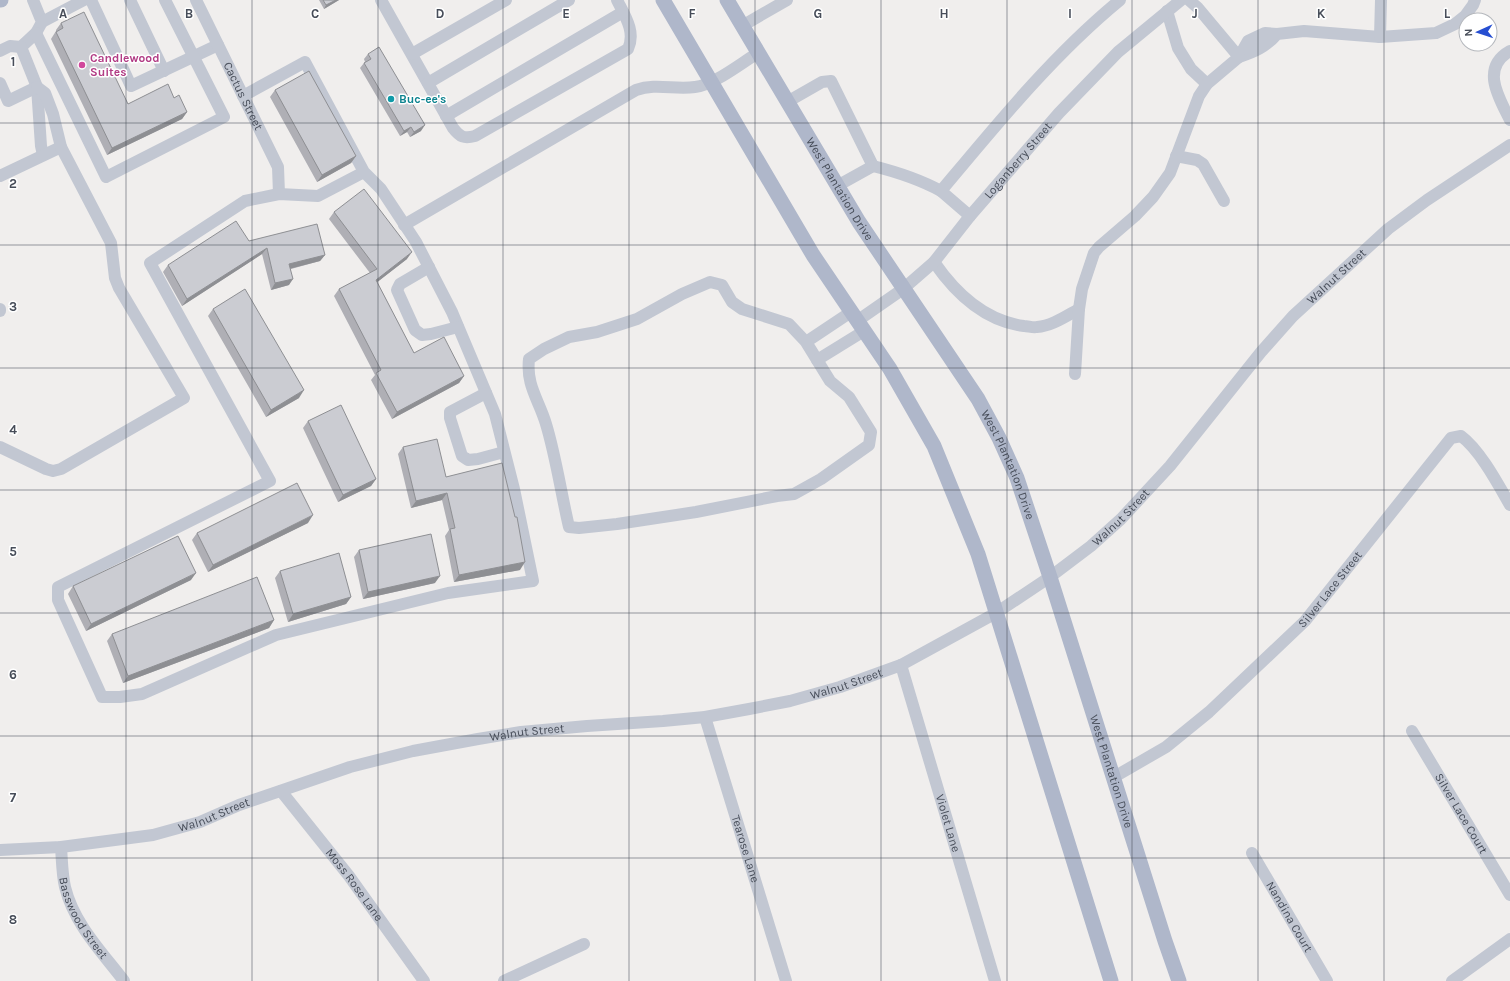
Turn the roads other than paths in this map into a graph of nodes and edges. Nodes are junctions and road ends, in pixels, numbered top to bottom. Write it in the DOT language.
graph roads {
  1 [pos="33,0"];
  2 [pos="84,0"];
  3 [pos="91,0"];
  4 [pos="130,0"];
  5 [pos="166,0"];
  6 [pos="196,0"];
  7 [pos="381,0"];
  8 [pos="506,0"];
  9 [pos="568,0"];
  10 [pos="617,0"];
  11 [pos="663,0"];
  12 [pos="727,0"];
  13 [pos="787,0"];
  14 [pos="1120,0"];
  15 [pos="1181,0"];
  16 [pos="1189,0"];
  17 [pos="1381,0"];
  18 [pos="1475,0"];
  19 [pos="1167,11"];
  20 [pos="623,12"];
  21 [pos="42,22"];
  22 [pos="742,26"];
  23 [pos="36,33"];
  24 [pos="1380,37"];
  25 [pos="218,45"];
  26 [pos="20,47"];
  27 [pos="0,50"];
  28 [pos="1510,51"];
  29 [pos="758,53"];
  30 [pos="412,54"];
  31 [pos="194,57"];
  32 [pos="1239,57"];
  33 [pos="164,71"];
  34 [pos="711,82"];
  35 [pos="0,83"];
  36 [pos="428,83"];
  37 [pos="1207,84"];
  38 [pos="37,87"];
  39 [pos="243,96"];
  40 [pos="786,102"];
  41 [pos="446,116"];
  42 [pos="1510,120"];
  43 [pos="56,126"];
  44 [pos="40,129"];
  45 [pos="1510,146"];
  46 [pos="61,147"];
  47 [pos="43,155"];
  48 [pos="1176,156"];
  49 [pos="873,166"];
  50 [pos="364,172"];
  51 [pos="0,176"];
  52 [pos="837,186"];
  53 [pos="941,191"];
  54 [pos="279,194"];
  55 [pos="1224,201"];
  56 [pos="970,216"];
  57 [pos="404,225"];
  58 [pos="934,262"];
  59 [pos="429,267"];
  60 [pos="903,289"];
  61 [pos="1080,309"];
  62 [pos="858,321"];
  63 [pos="458,326"];
  64 [pos="806,342"];
  65 [pos="817,360"];
  66 [pos="1075,374"];
  67 [pos="486,393"];
  68 [pos="0,447"];
  69 [pos="504,452"];
  70 [pos="1510,505"];
  71 [pos="1050,577"];
  72 [pos="996,613"];
  73 [pos="901,665"];
  74 [pos="705,717"];
  75 [pos="1412,732"];
  76 [pos="1114,777"];
  77 [pos="281,791"];
  78 [pos="61,846"];
  79 [pos="0,850"];
  80 [pos="1252,853"];
  81 [pos="1510,895"];
  82 [pos="1510,940"];
  83 [pos="584,944"];
  84 [pos="124,981"];
  85 [pos="424,981"];
  86 [pos="504,981"];
  87 [pos="786,981"];
  88 [pos="995,981"];
  89 [pos="1111,981"];
  90 [pos="1178,981"];
  91 [pos="1327,981"];
  92 [pos="1452,981"];
  1 -- 21 [label="street"];
  2 -- 21 [label="street"];
  3 -- 33 [label="street"];
  4 -- 33 [label="street"];
  5 -- 31 [label="street"];
  6 -- 25 [label="street, Cactus Street"];
  7 -- 30 [label="street"];
  8 -- 30 [label="street"];
  9 -- 36 [label="street"];
  10 -- 20 [label="street"];
  11 -- 34 [label="main road"];
  12 -- 22 [label="main road, West Plantation Drive"];
  13 -- 22 [label="street"];
  14 -- 53 [label="street"];
  15 -- 19 [label="street, Loganberry Street"];
  16 -- 32 [label="street"];
  17 -- 24 [label="street"];
  18 -- 24 [label="street"];
  19 -- 37 [label="street"];
  19 -- 56 [label="street, Loganberry Street"];
  20 -- 41 [label="street"];
  20 -- 41 [label="street"];
  21 -- 23 [label="street"];
  22 -- 29 [label="main road, West Plantation Drive"];
  23 -- 26 [label="street"];
  23 -- 31 [label="street"];
  24 -- 32 [label="street"];
  25 -- 31 [label="street"];
  25 -- 39 [label="street, Cactus Street"];
  26 -- 27 [label="street"];
  26 -- 38 [label="street"];
  28 -- 42 [label="street"];
  29 -- 34 [label="street"];
  29 -- 40 [label="main road, West Plantation Drive"];
  30 -- 36 [label="street"];
  31 -- 33 [label="street"];
  32 -- 37 [label="street"];
  34 -- 57 [label="street"];
  34 -- 62 [label="main road"];
  35 -- 38 [label="street"];
  36 -- 41 [label="street"];
  37 -- 48 [label="street"];
  38 -- 43 [label="street"];
  38 -- 44 [label="street"];
  39 -- 50 [label="street"];
  39 -- 54 [label="street, Cactus Street"];
  40 -- 49 [label="street"];
  40 -- 52 [label="main road, West Plantation Drive"];
  43 -- 44 [label="street"];
  43 -- 46 [label="street"];
  44 -- 47 [label="street"];
  45 -- 71 [label="street, Walnut Street"];
  46 -- 47 [label="street"];
  46 -- 68 [label="street"];
  47 -- 51 [label="street"];
  48 -- 55 [label="street"];
  48 -- 61 [label="street"];
  49 -- 52 [label="street"];
  49 -- 53 [label="street"];
  50 -- 54 [label="street"];
  50 -- 57 [label="street"];
  52 -- 60 [label="main road, West Plantation Drive"];
  53 -- 56 [label="street"];
  54 -- 69 [label="street"];
  56 -- 58 [label="street, Loganberry Street"];
  57 -- 59 [label="street"];
  58 -- 60 [label="street, Loganberry Street"];
  58 -- 61 [label="street"];
  59 -- 63 [label="street"];
  59 -- 63 [label="street"];
  60 -- 62 [label="street, Loganberry Street"];
  60 -- 71 [label="main road, West Plantation Drive"];
  61 -- 66 [label="street"];
  62 -- 64 [label="street"];
  62 -- 65 [label="street"];
  62 -- 72 [label="main road"];
  63 -- 67 [label="street"];
  64 -- 65 [label="street"];
  64 -- 65 [label="street"];
  67 -- 69 [label="street"];
  67 -- 69 [label="street"];
  70 -- 76 [label="street, Silver Lace Street"];
  71 -- 72 [label="street, Walnut Street"];
  71 -- 76 [label="main road, West Plantation Drive"];
  72 -- 73 [label="street, Walnut Street"];
  72 -- 89 [label="main road"];
  73 -- 74 [label="street, Walnut Street"];
  73 -- 88 [label="street, Violet Lane"];
  74 -- 77 [label="street, Walnut Street"];
  74 -- 87 [label="street, Tearose Lane"];
  75 -- 81 [label="street, Silver Lace Court"];
  76 -- 90 [label="main road, West Plantation Drive"];
  77 -- 78 [label="street, Walnut Street"];
  77 -- 85 [label="street, Moss Rose Lane"];
  78 -- 79 [label="street, Walnut Street"];
  78 -- 84 [label="street, Basswood Street"];
  80 -- 91 [label="street, Nandina Court"];
  82 -- 92 [label="street"];
  83 -- 86 [label="street"];
}
